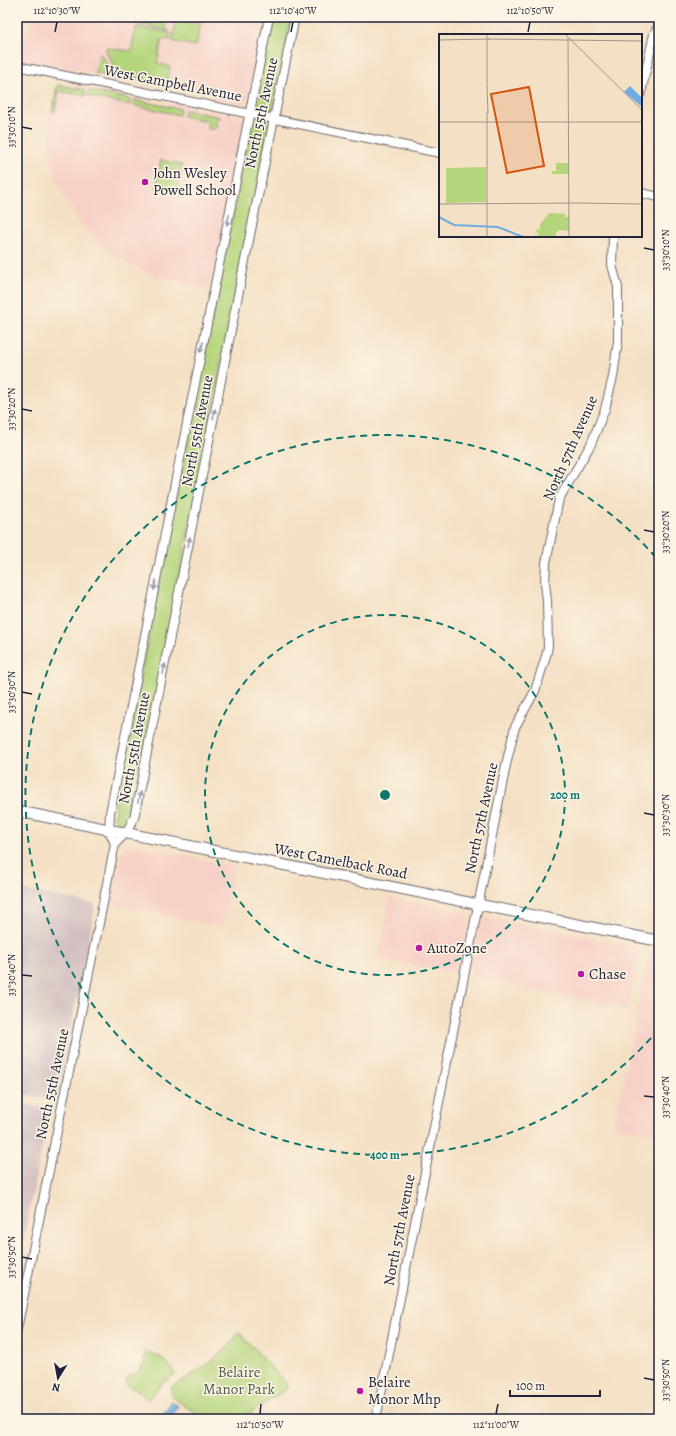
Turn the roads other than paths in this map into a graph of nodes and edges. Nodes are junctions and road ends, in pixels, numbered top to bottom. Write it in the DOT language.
graph roads {
  1 [pos="269,17"];
  2 [pos="295,17"];
  3 [pos="659,25"];
  4 [pos="17,66"];
  5 [pos="642,88"];
  6 [pos="250,113"];
  7 [pos="275,118"];
  8 [pos="439,153"];
  9 [pos="642,193"];
  10 [pos="659,197"];
  11 [pos="613,237"];
  12 [pos="17,811"];
  13 [pos="109,830"];
  14 [pos="126,833"];
  15 [pos="115,844"];
  16 [pos="478,904"];
  17 [pos="659,941"];
  18 [pos="17,1330"];
  19 [pos="376,1419"];
  1 -- 6 [label="street, North 55th Avenue"];
  2 -- 7 [label="street, North 55th Avenue"];
  3 -- 5 [label="street"];
  4 -- 6 [label="street, West Campbell Avenue"];
  6 -- 7 [label="street, West Campbell Avenue"];
  6 -- 13 [label="street, North 55th Avenue, one-way"];
  7 -- 8 [label="street, West Campbell Avenue"];
  14 -- 7 [label="street, North 55th Avenue, one-way"];
  9 -- 10 [label="street"];
  11 -- 16 [label="street, North 57th Avenue"];
  12 -- 13 [label="main road, West Camelback Road"];
  13 -- 14 [label="main road, West Camelback Road"];
  13 -- 15 [label="street, North 55th Avenue"];
  14 -- 15 [label="street, North 55th Avenue"];
  14 -- 16 [label="main road, West Camelback Road"];
  15 -- 18 [label="street, North 55th Avenue"];
  16 -- 17 [label="main road, West Camelback Road"];
  16 -- 19 [label="street, North 57th Avenue"];
}
